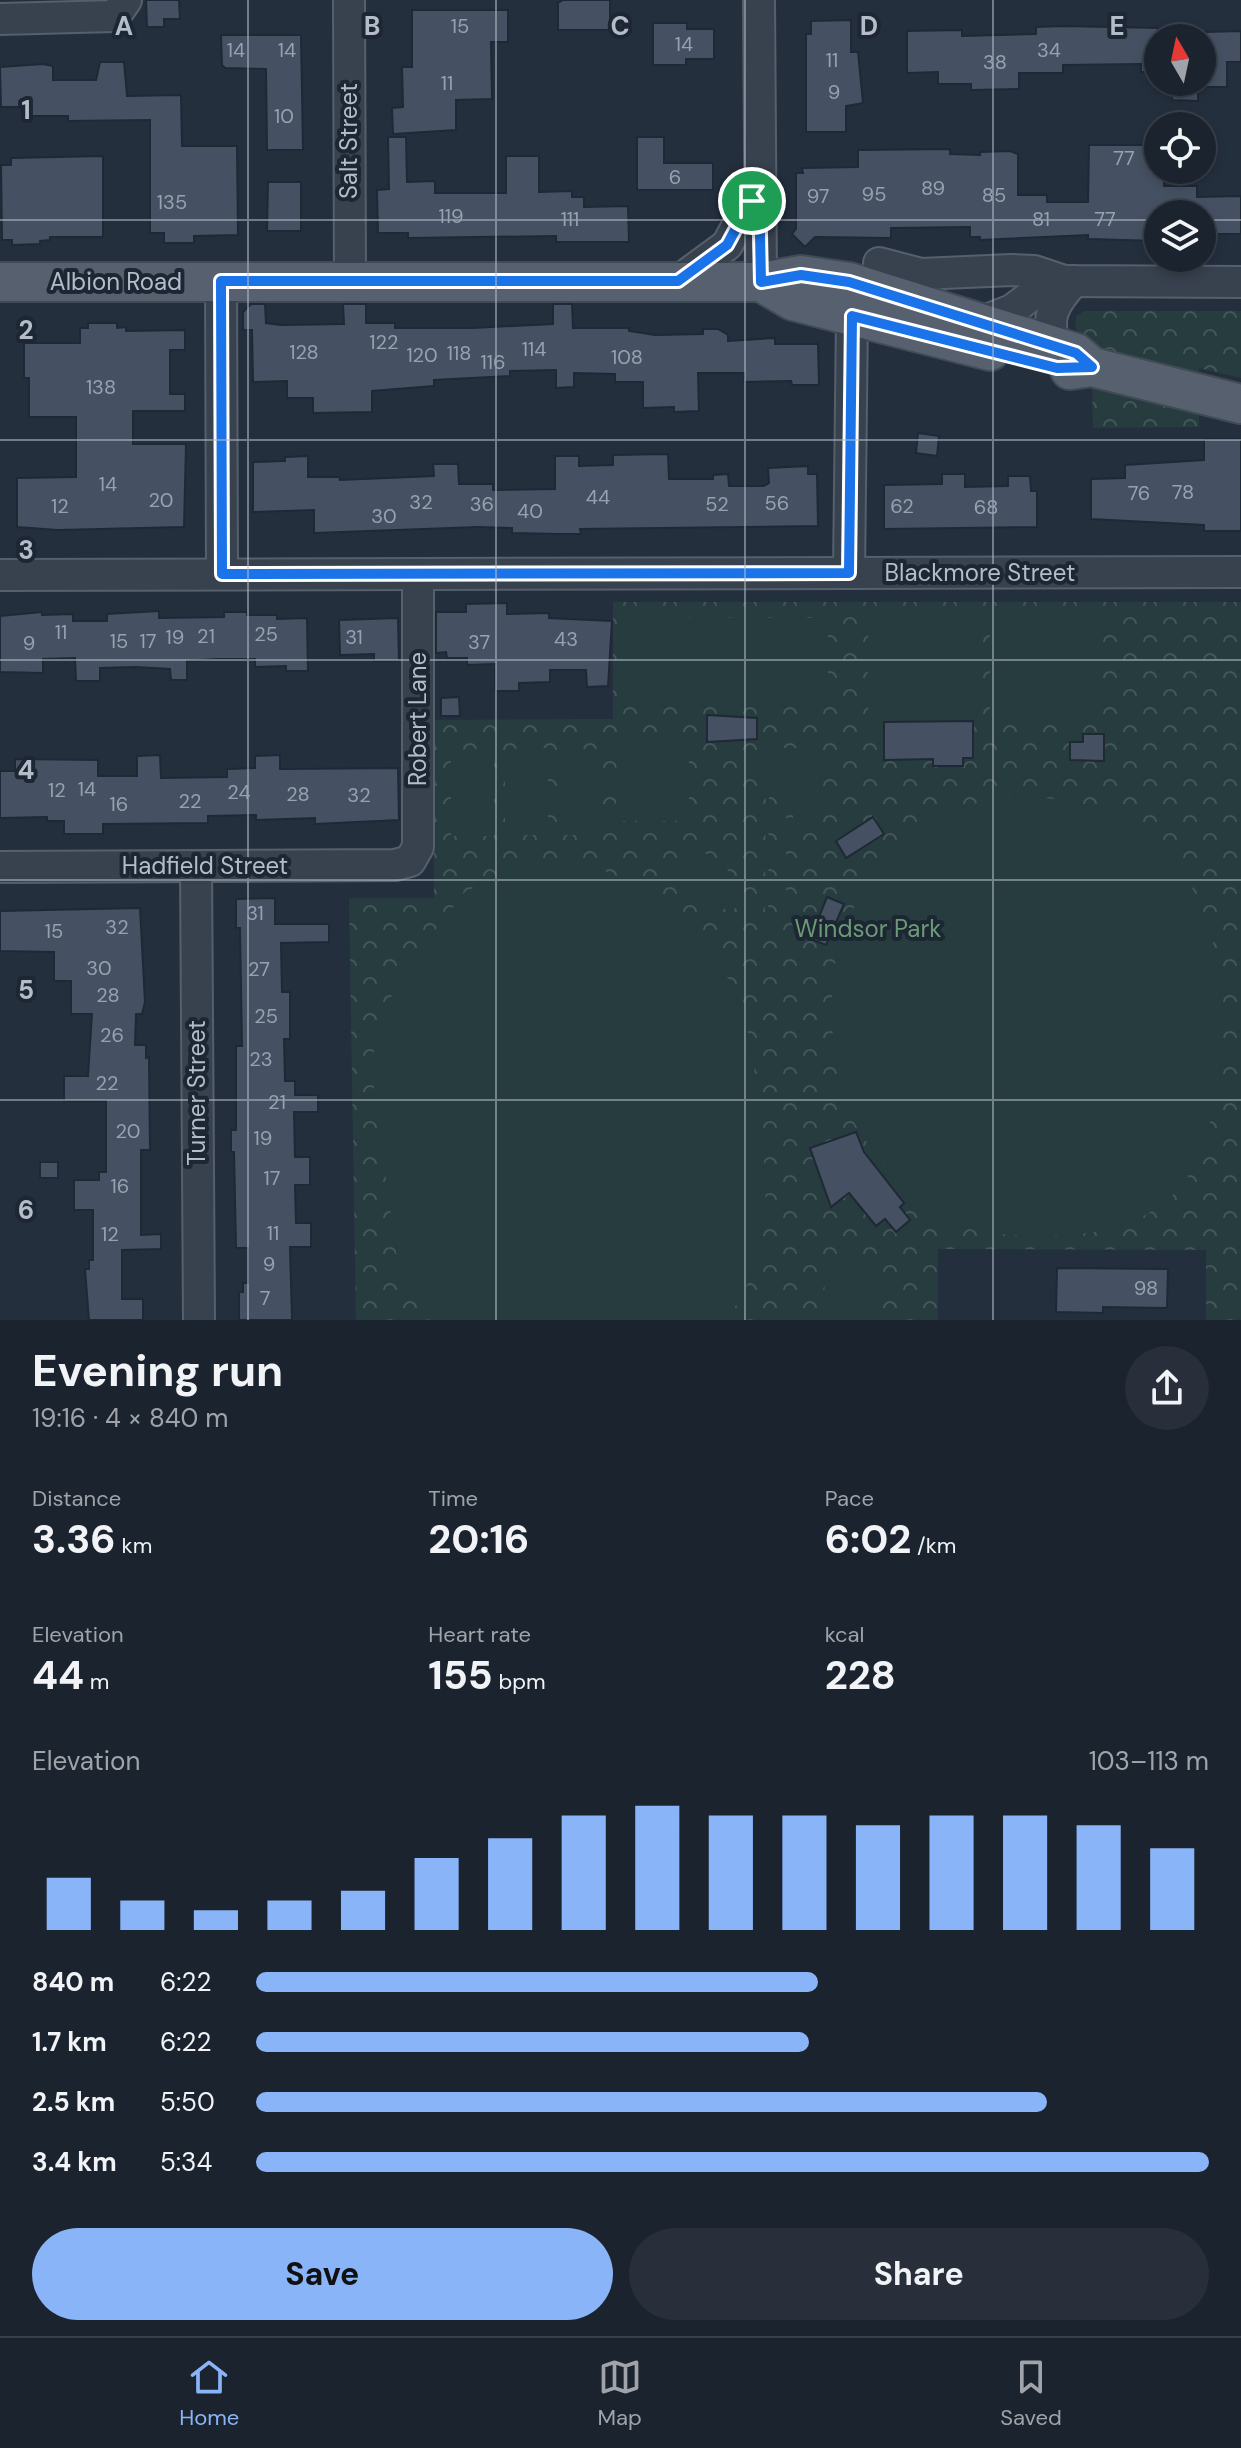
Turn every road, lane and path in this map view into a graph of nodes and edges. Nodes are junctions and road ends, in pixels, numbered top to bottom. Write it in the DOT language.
graph roads {
  1 [pos="349,0"];
  2 [pos="759,0"];
  3 [pos="120,8"];
  4 [pos="0,19"];
  5 [pos="759,186"];
  6 [pos="879,263"];
  7 [pos="221,281"];
  8 [pos="678,281"];
  9 [pos="1074,281"];
  10 [pos="0,282"];
  11 [pos="350,282"];
  12 [pos="761,282"];
  13 [pos="1241,282"];
  14 [pos="852,316"];
  15 [pos="979,323"];
  16 [pos="1056,347"];
  17 [pos="1092,367"];
  18 [pos="1241,404"];
  19 [pos="1241,572"];
  20 [pos="849,573"];
  21 [pos="222,574"];
  22 [pos="418,574"];
  23 [pos="0,575"];
  24 [pos="410,861"];
  25 [pos="0,867"];
  26 [pos="196,867"];
  27 [pos="199,1320"];
  1 -- 11 [label="street, Salt Street"];
  2 -- 5 [label="street"];
  3 -- 4 [label="street"];
  5 -- 8 [label="street"];
  5 -- 12 [label="street"];
  6 -- 9 [label="street"];
  7 -- 10 [label="main road, Albion Road"];
  7 -- 11 [label="main road, Albion Road"];
  7 -- 21 [label="street"];
  8 -- 11 [label="main road, Albion Road"];
  8 -- 12 [label="main road, Albion Road"];
  9 -- 13 [label="street"];
  9 -- 15 [label="street"];
  9 -- 16 [label="street"];
  12 -- 14 [label="main road"];
  12 -- 15 [label="main road, Albion Road"];
  14 -- 17 [label="main road"];
  14 -- 20 [label="street"];
  15 -- 16 [label="main road, Albion Road"];
  16 -- 17 [label="main road, Albion Road"];
  17 -- 18 [label="main road"];
  19 -- 20 [label="street, Blackmore Street"];
  20 -- 22 [label="street, Blackmore Street"];
  21 -- 22 [label="street, Blackmore Street"];
  21 -- 23 [label="street, Blackmore Street"];
  22 -- 24 [label="street, Robert Lane"];
  24 -- 26 [label="street, Hadfield Street"];
  25 -- 26 [label="street, Hadfield Street"];
  26 -- 27 [label="street, Turner Street"];
}
